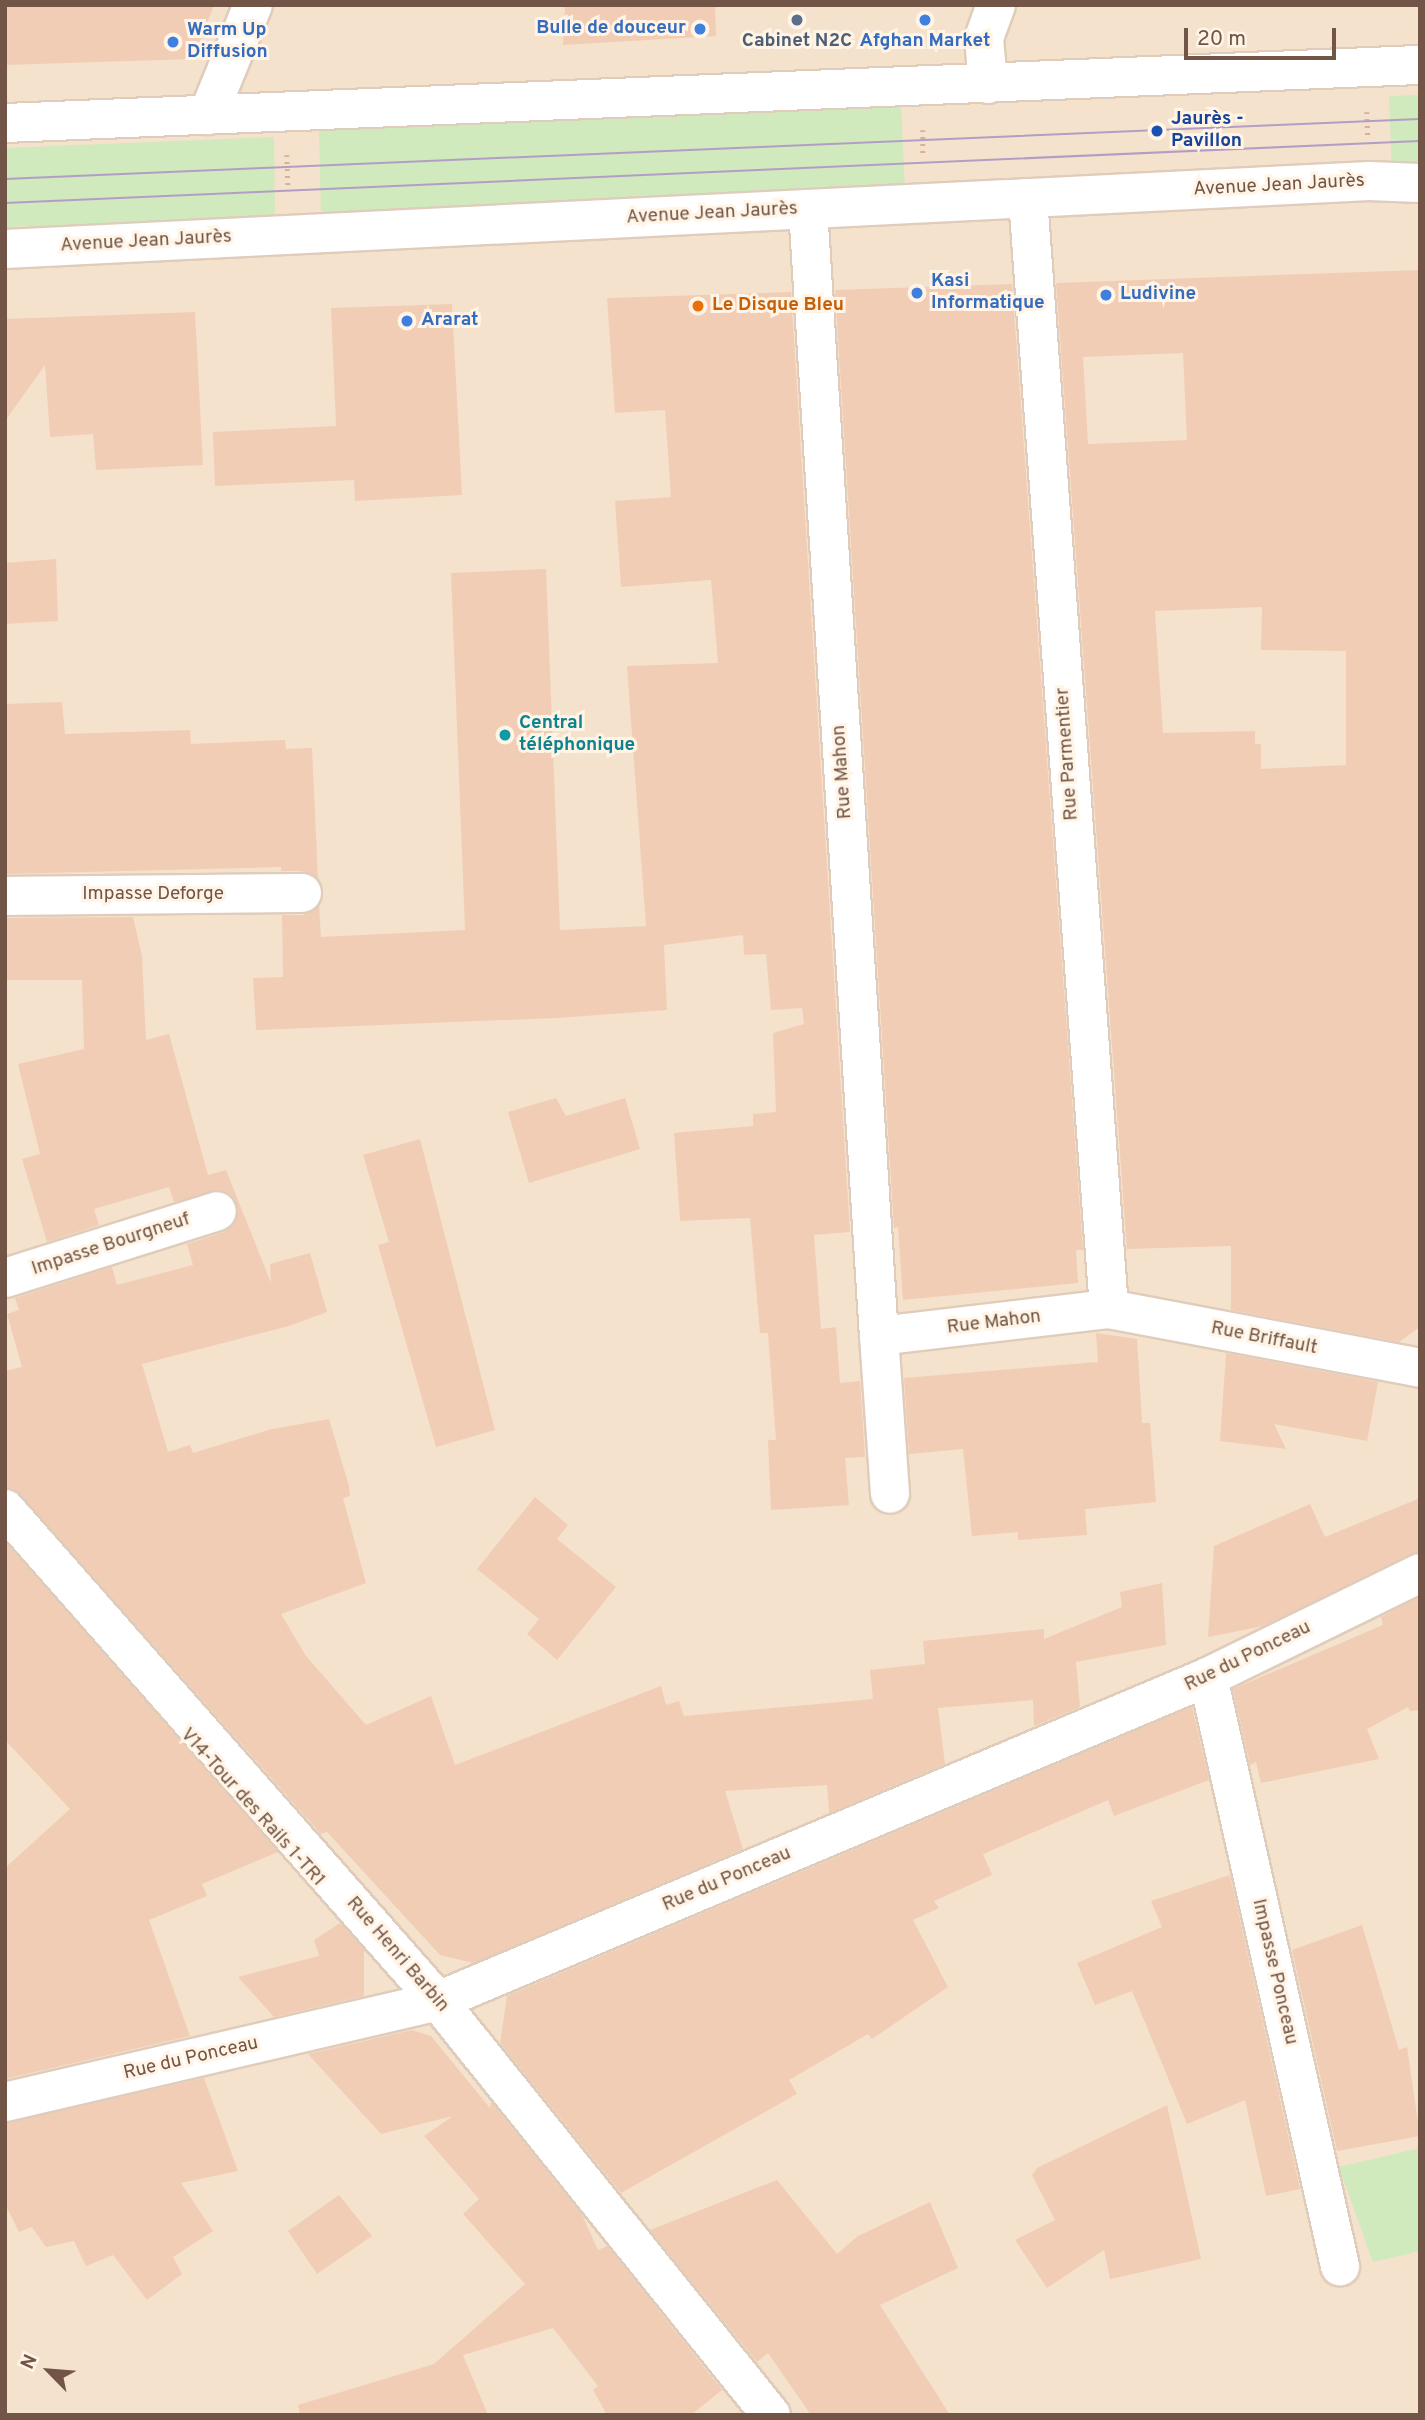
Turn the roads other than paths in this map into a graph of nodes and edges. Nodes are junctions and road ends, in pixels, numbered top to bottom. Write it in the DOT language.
graph roads {
  1 [pos="253,5"];
  2 [pos="996,5"];
  3 [pos="1420,65"];
  4 [pos="988,85"];
  5 [pos="208,115"];
  6 [pos="5,123"];
  7 [pos="1420,183"];
  8 [pos="1028,198"];
  9 [pos="808,209"];
  10 [pos="5,249"];
  11 [pos="302,893"];
  12 [pos="5,896"];
  13 [pos="217,1211"];
  14 [pos="5,1278"];
  15 [pos="1109,1309"];
  16 [pos="879,1336"];
  17 [pos="1420,1368"];
  18 [pos="890,1494"];
  19 [pos="5,1509"];
  20 [pos="1420,1573"];
  21 [pos="1208,1678"];
  22 [pos="438,2001"];
  23 [pos="5,2102"];
  24 [pos="1340,2266"];
  25 [pos="771,2415"];
  1 -- 5 [label="street"];
  2 -- 4 [label="street"];
  3 -- 4 [label="street"];
  4 -- 5 [label="street"];
  5 -- 6 [label="street"];
  7 -- 8 [label="street, Avenue Jean Jaurès"];
  8 -- 9 [label="street, Avenue Jean Jaurès"];
  8 -- 15 [label="street, Rue Parmentier"];
  9 -- 10 [label="street, Avenue Jean Jaurès"];
  9 -- 16 [label="street, Rue Mahon"];
  11 -- 12 [label="street, Impasse Deforge"];
  13 -- 14 [label="street, Impasse Bourgneuf"];
  15 -- 16 [label="street, Rue Mahon"];
  15 -- 17 [label="street, Rue Briffault"];
  16 -- 18 [label="street, Rue Mahon"];
  19 -- 22 [label="street, Rue Henri Barbin"];
  20 -- 21 [label="street, Rue du Ponceau"];
  21 -- 22 [label="street, Rue du Ponceau"];
  21 -- 24 [label="street, Impasse Ponceau"];
  22 -- 23 [label="street, Rue du Ponceau"];
  22 -- 25 [label="street, Rue Henri Barbin"];
}
